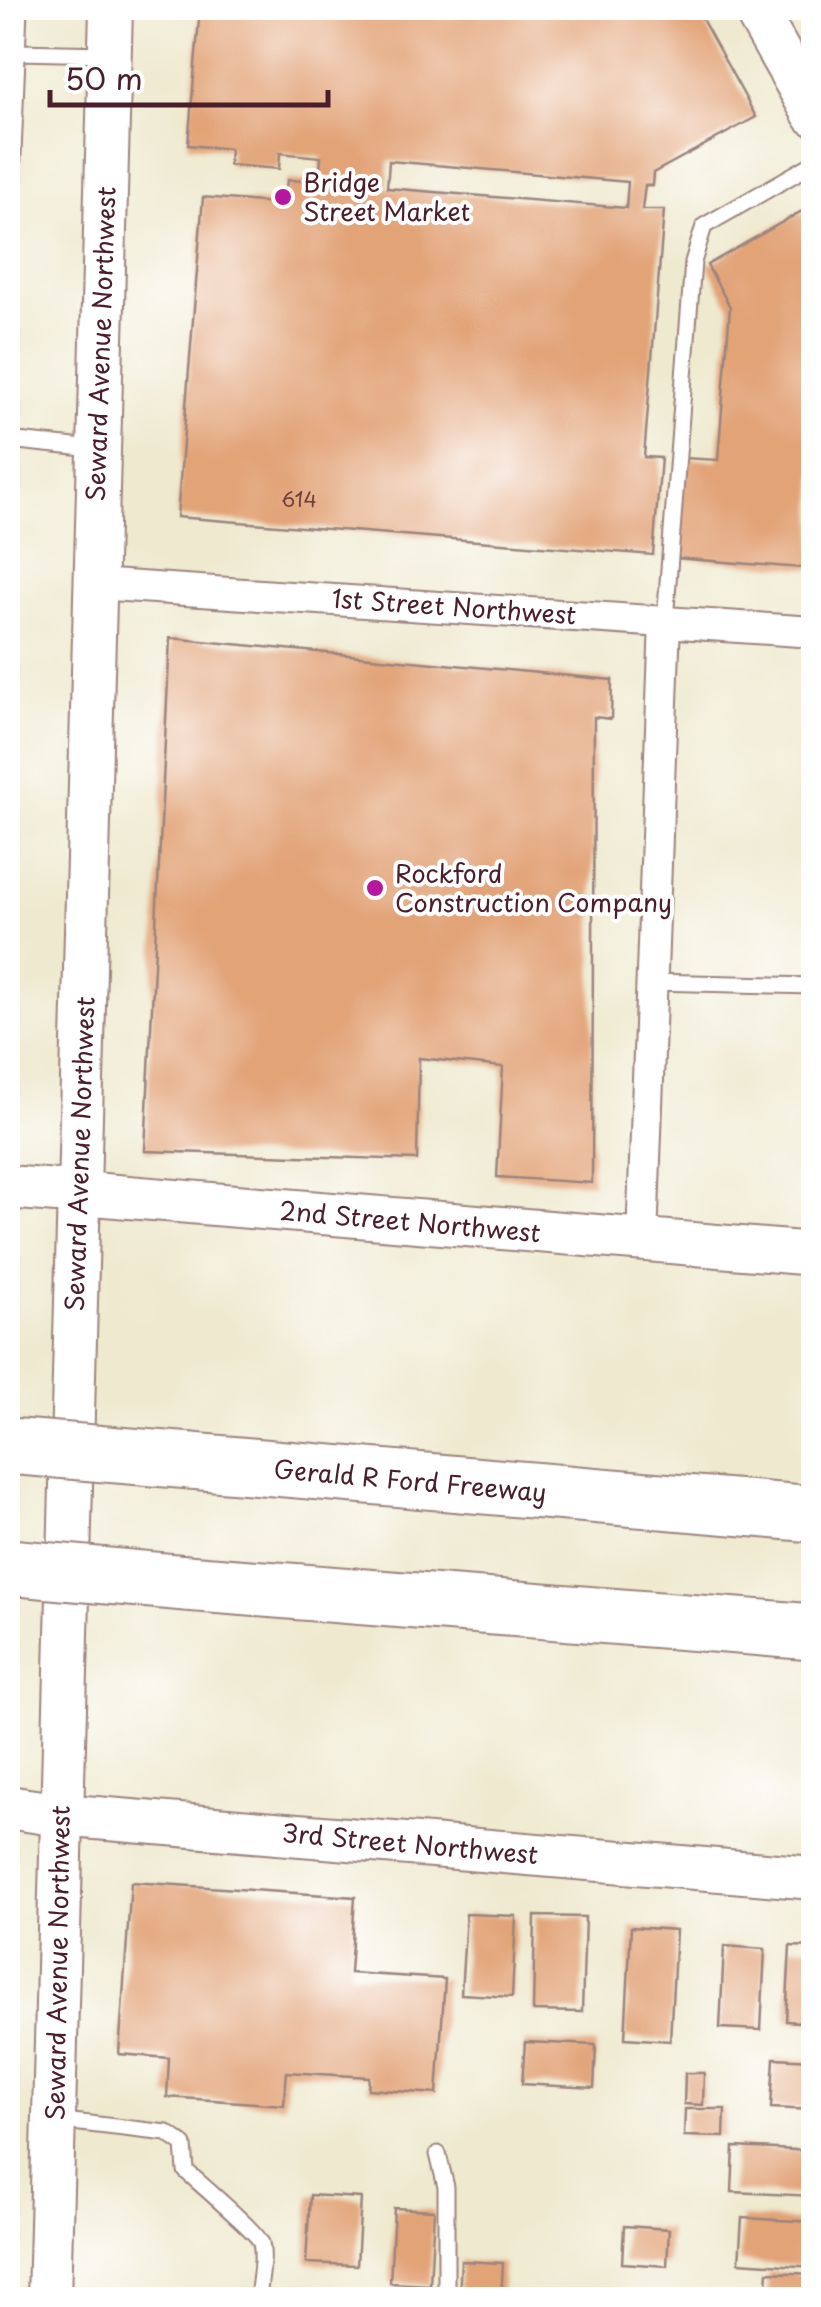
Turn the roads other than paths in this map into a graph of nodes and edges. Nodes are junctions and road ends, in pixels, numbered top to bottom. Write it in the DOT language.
graph roads {
  1 [pos="19,8"];
  2 [pos="111,8"];
  3 [pos="754,8"];
  4 [pos="17,52"];
  5 [pos="110,54"];
  6 [pos="814,114"];
  7 [pos="814,163"];
  8 [pos="8,274"];
  9 [pos="8,440"];
  10 [pos="98,449"];
  11 [pos="94,584"];
  12 [pos="665,621"];
  13 [pos="814,632"];
  14 [pos="652,982"];
  15 [pos="814,986"];
  16 [pos="8,1187"];
  17 [pos="79,1194"];
  18 [pos="642,1241"];
  19 [pos="814,1254"];
  20 [pos="8,1446"];
  21 [pos="814,1514"];
  22 [pos="8,1567"];
  23 [pos="814,1632"];
  24 [pos="8,1807"];
  25 [pos="60,1815"];
  26 [pos="814,1878"];
  27 [pos="55,2120"];
  28 [pos="438,2154"];
  29 [pos="50,2300"];
  30 [pos="258,2300"];
  31 [pos="446,2300"];
  1 -- 4 [label="lane"];
  2 -- 5 [label="street, Seward Avenue Northwest"];
  3 -- 6 [label="street"];
  4 -- 5 [label="lane"];
  4 -- 8 [label="lane"];
  5 -- 10 [label="street, Seward Avenue Northwest"];
  7 -- 12 [label="lane"];
  9 -- 10 [label="lane"];
  10 -- 11 [label="street, Seward Avenue Northwest"];
  11 -- 12 [label="street, 1st Street Northwest"];
  11 -- 17 [label="street, Seward Avenue Northwest"];
  12 -- 13 [label="street, 1st Street Northwest"];
  12 -- 14 [label="street"];
  14 -- 15 [label="lane"];
  14 -- 18 [label="street"];
  16 -- 17 [label="street, 2nd Street Northwest"];
  17 -- 18 [label="street, 2nd Street Northwest"];
  17 -- 25 [label="street, Seward Avenue Northwest"];
  18 -- 19 [label="street, 2nd Street Northwest"];
  20 -- 21 [label="highway, Gerald R Ford Freeway, bridge"];
  22 -- 23 [label="highway, bridge"];
  24 -- 25 [label="street, 3rd Street Northwest"];
  25 -- 26 [label="street, 3rd Street Northwest"];
  25 -- 27 [label="street, Seward Avenue Northwest"];
  27 -- 29 [label="street, Seward Avenue Northwest"];
  27 -- 30 [label="lane"];
  28 -- 31 [label="lane"];
}
